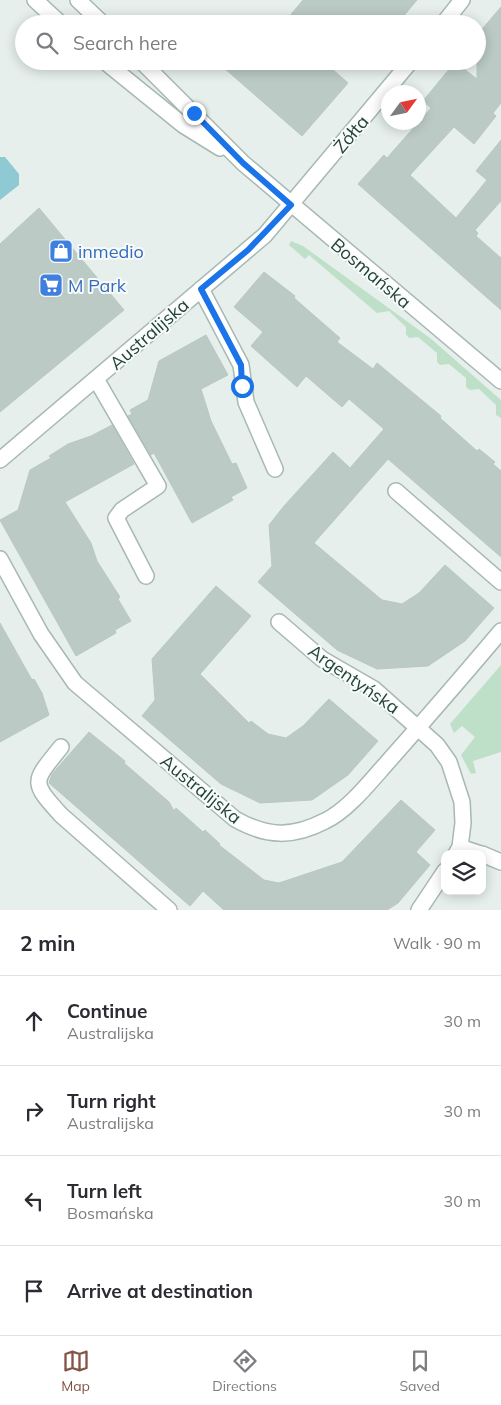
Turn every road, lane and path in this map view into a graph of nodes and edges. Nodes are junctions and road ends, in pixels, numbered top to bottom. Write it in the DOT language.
graph roads {
  1 [pos="35,0"];
  2 [pos="462,0"];
  3 [pos="87,3"];
  4 [pos="51,15"];
  5 [pos="96,15"];
  6 [pos="450,15"];
  7 [pos="115,70"];
  8 [pos="150,70"];
  9 [pos="404,70"];
  10 [pos="243,163"];
  11 [pos="291,205"];
  12 [pos="201,289"];
  13 [pos="96,379"];
  14 [pos="501,381"];
  15 [pos="0,460"];
  16 [pos="275,469"];
  17 [pos="396,491"];
  18 [pos="0,559"];
  19 [pos="146,576"];
  20 [pos="501,582"];
  21 [pos="279,622"];
  22 [pos="501,631"];
  23 [pos="419,727"];
  24 [pos="61,747"];
  25 [pos="458,850"];
  26 [pos="486,856"];
  27 [pos="501,862"];
  28 [pos="441,877"];
  29 [pos="169,910"];
  30 [pos="419,910"];
  1 -- 4 [label="street"];
  2 -- 6 [label="street"];
  3 -- 5 [label="street"];
  7 -- 10 [label="street, Bosmańska"];
  8 -- 10 [label="street, Bosmańska"];
  9 -- 11 [label="street, Żółta"];
  10 -- 11 [label="street, Bosmańska"];
  11 -- 12 [label="street, Australijska"];
  11 -- 14 [label="street, Bosmańska"];
  12 -- 13 [label="street, Australijska"];
  12 -- 16 [label="street, Australijska"];
  13 -- 15 [label="street, Australijska"];
  13 -- 19 [label="street, Australijska"];
  17 -- 20 [label="street"];
  18 -- 23 [label="street, Australijska"];
  21 -- 23 [label="street, Argentyńska"];
  22 -- 23 [label="street, Australijska"];
  23 -- 25 [label="street, Argentyńska"];
  24 -- 29 [label="street"];
  26 -- 27 [label="street, Argentyńska"];
  28 -- 30 [label="street"];
}
